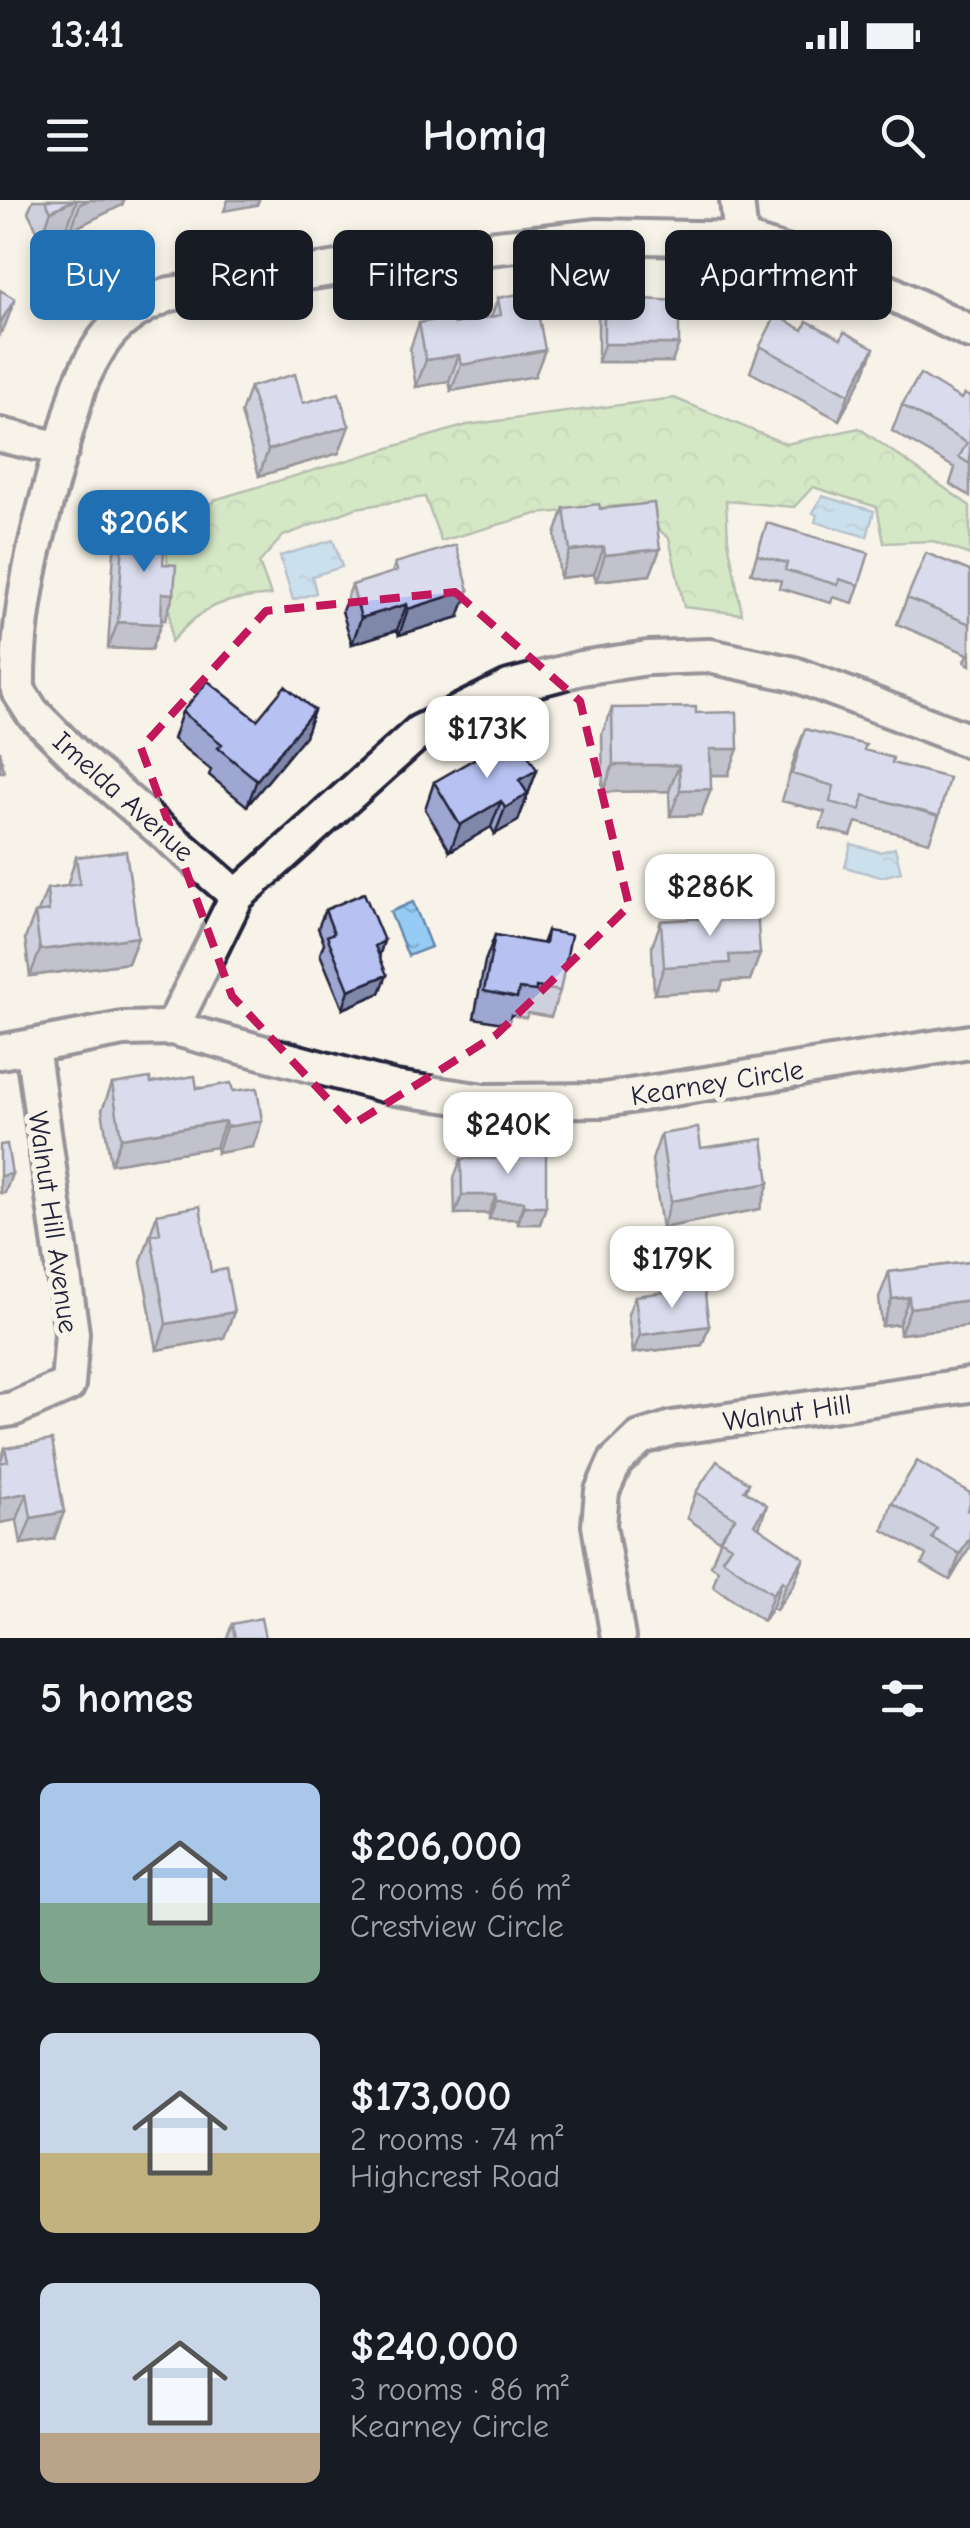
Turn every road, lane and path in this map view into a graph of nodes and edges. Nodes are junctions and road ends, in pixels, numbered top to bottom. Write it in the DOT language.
graph roads {
  1 [pos="737,200"];
  2 [pos="740,230"];
  3 [pos="665,237"];
  4 [pos="892,294"];
  5 [pos="970,332"];
  6 [pos="0,435"];
  7 [pos="62,450"];
  8 [pos="9,691"];
  9 [pos="970,741"];
  10 [pos="237,896"];
  11 [pos="172,1028"];
  12 [pos="970,1042"];
  13 [pos="16,1049"];
  14 [pos="970,1386"];
  15 [pos="0,1411"];
  16 [pos="618,1638"];
  1 -- 2 [label="street"];
  3 -- 7 [label="street"];
  4 -- 5 [label="street"];
  6 -- 7 [label="street"];
  7 -- 8 [label="street"];
  8 -- 10 [label="street, Imelda Avenue"];
  9 -- 10 [label="street"];
  10 -- 11 [label="street"];
  11 -- 12 [label="street, Kearney Circle"];
  11 -- 13 [label="street, Kearney Circle"];
  13 -- 15 [label="street, Walnut Hill Avenue"];
  14 -- 16 [label="street, Walnut Hill"];
}
